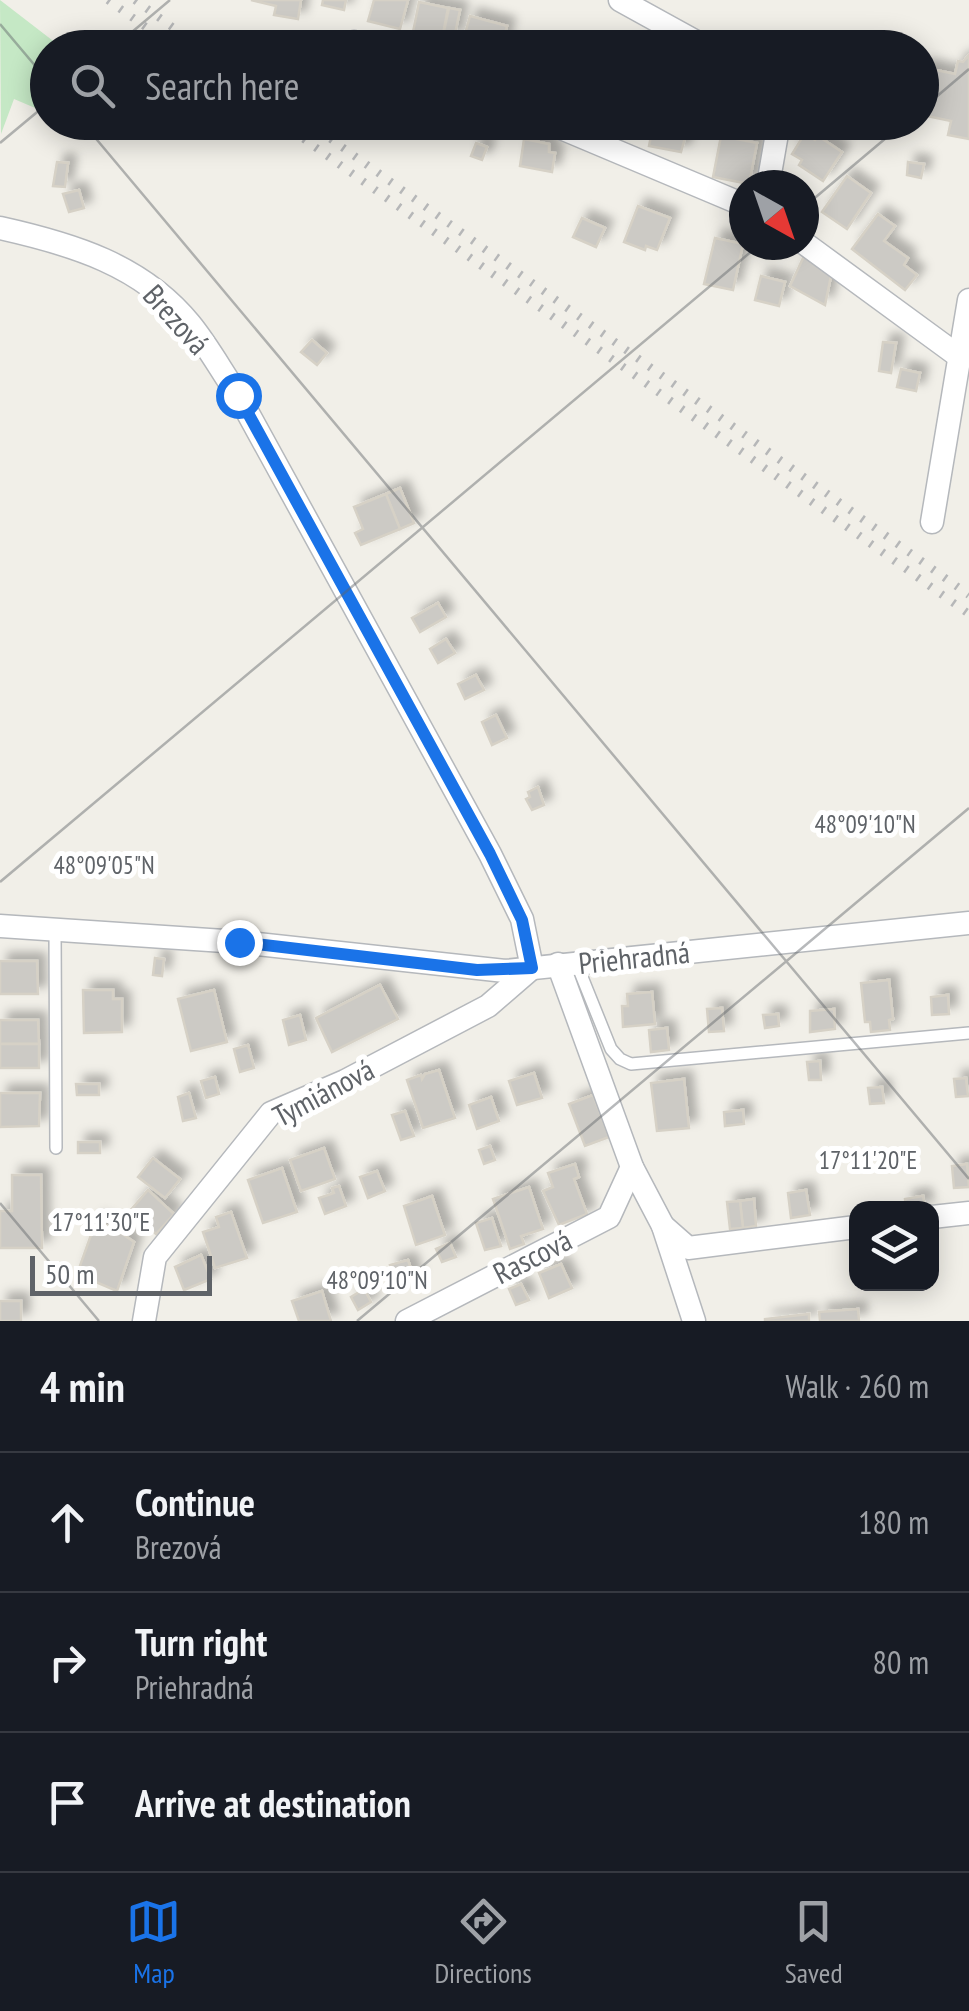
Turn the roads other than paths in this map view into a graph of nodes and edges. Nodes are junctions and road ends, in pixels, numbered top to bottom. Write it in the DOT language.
graph roads {
  1 [pos="620,0"];
  2 [pos="675,30"];
  3 [pos="590,140"];
  4 [pos="776,140"];
  5 [pos="771,170"];
  6 [pos="729,198"];
  7 [pos="0,228"];
  8 [pos="819,254"];
  9 [pos="969,300"];
  10 [pos="958,355"];
  11 [pos="932,522"];
  12 [pos="969,923"];
  13 [pos="0,926"];
  14 [pos="55,929"];
  15 [pos="567,963"];
  16 [pos="532,968"];
  17 [pos="969,1033"];
  18 [pos="56,1148"];
  19 [pos="632,1168"];
  20 [pos="969,1213"];
  21 [pos="939,1217"];
  22 [pos="662,1226"];
  23 [pos="849,1228"];
  24 [pos="144,1321"];
  25 [pos="407,1321"];
  26 [pos="694,1321"];
  1 -- 2 [label="street"];
  3 -- 6 [label="street"];
  4 -- 5 [label="street"];
  7 -- 16 [label="street, Brezová"];
  8 -- 10 [label="street"];
  9 -- 10 [label="street"];
  10 -- 11 [label="street"];
  12 -- 15 [label="street, Priehradná"];
  13 -- 14 [label="street, Priehradná"];
  14 -- 16 [label="street, Priehradná"];
  14 -- 18 [label="lane"];
  15 -- 16 [label="street, Priehradná"];
  15 -- 17 [label="lane"];
  15 -- 19 [label="street"];
  16 -- 24 [label="street, Tymiánová"];
  19 -- 22 [label="street"];
  19 -- 25 [label="street, Rascová"];
  20 -- 21 [label="street"];
  22 -- 23 [label="street"];
  22 -- 26 [label="street"];
}
